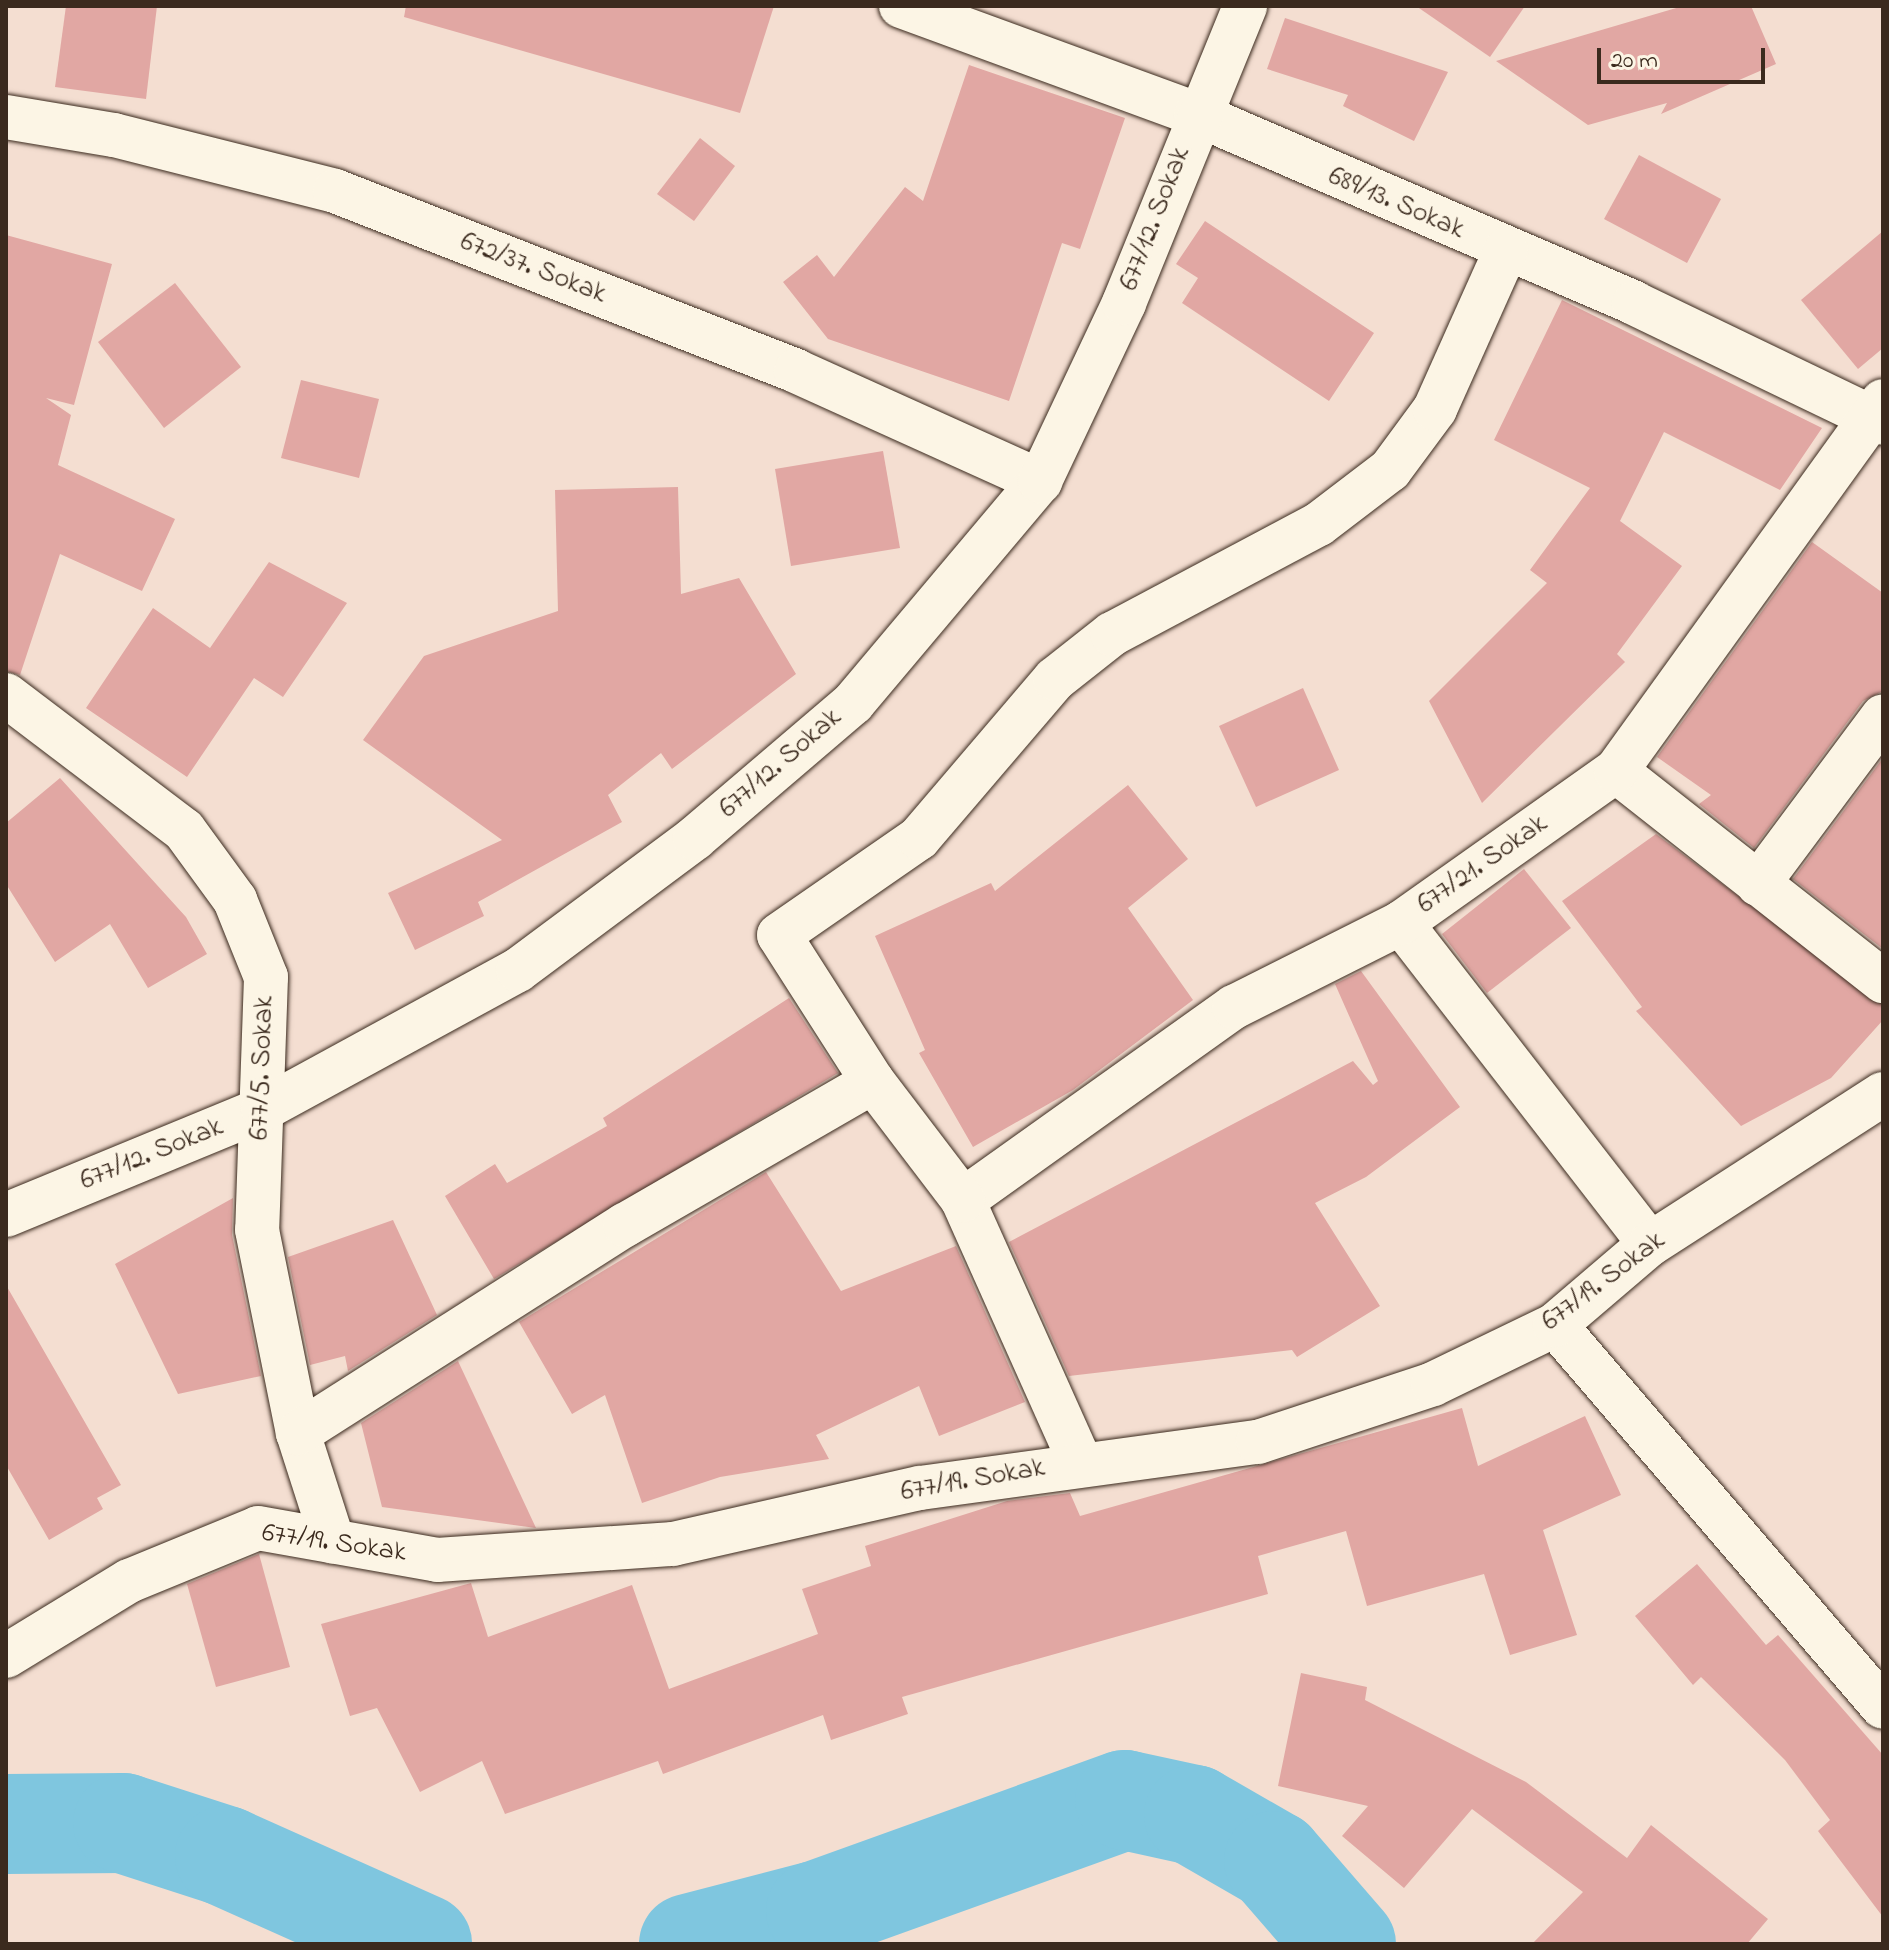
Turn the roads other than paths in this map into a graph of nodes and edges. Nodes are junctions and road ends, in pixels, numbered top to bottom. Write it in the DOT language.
graph roads {
  1 [pos="901,6"];
  2 [pos="1245,6"];
  3 [pos="1196,114"];
  4 [pos="6,117"];
  5 [pos="1506,250"];
  6 [pos="1879,412"];
  7 [pos="1040,481"];
  8 [pos="6,695"];
  9 [pos="1883,716"];
  10 [pos="1616,771"];
  11 [pos="1758,884"];
  12 [pos="1401,923"];
  13 [pos="1883,981"];
  14 [pos="873,1082"];
  15 [pos="1883,1094"];
  16 [pos="263,1109"];
  17 [pos="963,1200"];
  18 [pos="6,1215"];
  19 [pos="1650,1244"];
  20 [pos="1555,1325"];
  21 [pos="298,1433"];
  22 [pos="1080,1462"];
  23 [pos="333,1542"];
  24 [pos="6,1656"];
  25 [pos="1883,1707"];
  1 -- 3 [label="street, 689/13. Sokak"];
  2 -- 3 [label="street, 677/12. Sokak"];
  3 -- 5 [label="street, 689/13. Sokak"];
  3 -- 7 [label="street, 677/12. Sokak"];
  4 -- 7 [label="street, 672/37. Sokak"];
  5 -- 6 [label="street, 689/13. Sokak"];
  5 -- 14 [label="street"];
  6 -- 10 [label="street, 677/21. Sokak"];
  7 -- 16 [label="street, 677/12. Sokak"];
  8 -- 16 [label="street, 677/5. Sokak"];
  9 -- 11 [label="street"];
  10 -- 11 [label="street"];
  10 -- 12 [label="street, 677/21. Sokak"];
  11 -- 13 [label="street"];
  12 -- 17 [label="street, 677/21. Sokak"];
  12 -- 19 [label="street"];
  14 -- 17 [label="street"];
  14 -- 21 [label="street"];
  15 -- 19 [label="street, 677/19. Sokak"];
  16 -- 18 [label="street, 677/12. Sokak"];
  16 -- 21 [label="street, 677/5. Sokak"];
  17 -- 22 [label="street"];
  19 -- 20 [label="street, 677/19. Sokak"];
  20 -- 22 [label="street, 677/19. Sokak"];
  20 -- 25 [label="street"];
  21 -- 23 [label="street, 677/5. Sokak"];
  22 -- 23 [label="street, 677/19. Sokak"];
  23 -- 24 [label="street, 677/19. Sokak"];
}
